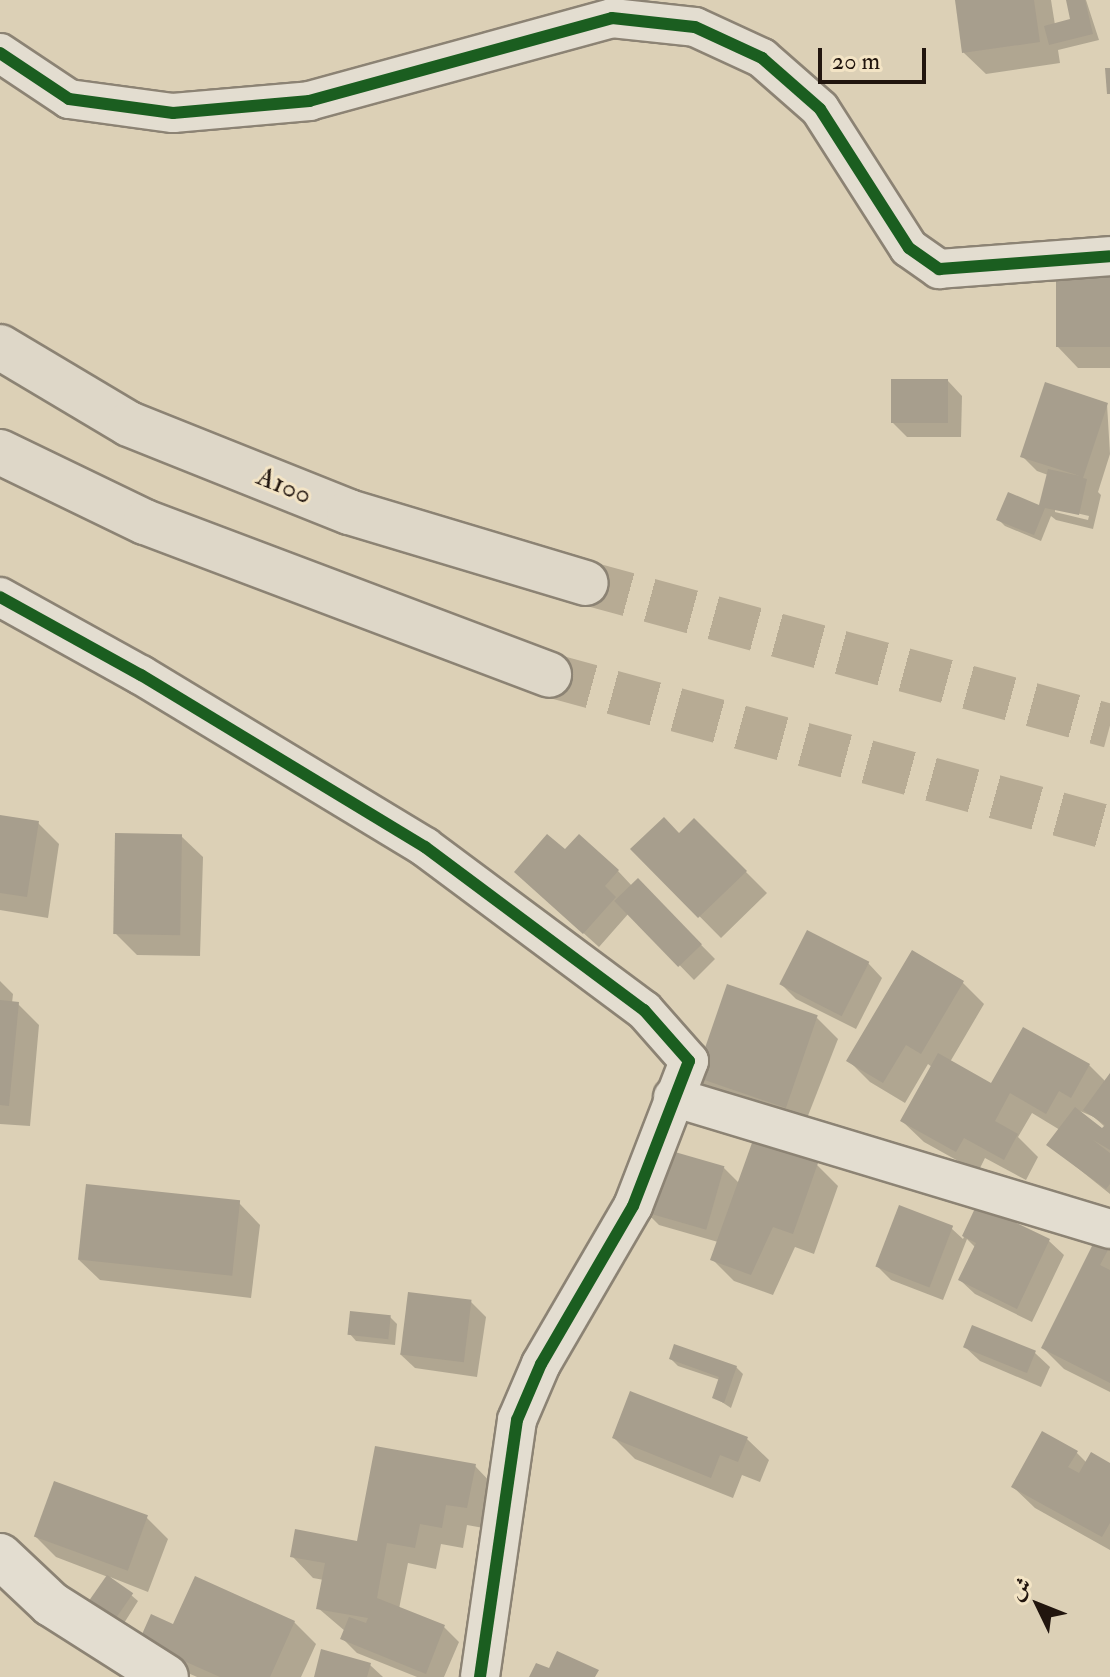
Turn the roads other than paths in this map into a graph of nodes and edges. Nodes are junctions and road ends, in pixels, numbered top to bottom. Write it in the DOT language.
graph roads {
  1 [pos="0,53"];
  2 [pos="1110,256"];
  3 [pos="0,347"];
  4 [pos="0,452"];
  5 [pos="586,583"];
  6 [pos="0,597"];
  7 [pos="549,675"];
  8 [pos="673,1097"];
  9 [pos="1110,1229"];
  10 [pos="0,1556"];
  11 [pos="166,1677"];
  12 [pos="480,1677"];
  1 -- 2 [label="street"];
  3 -- 5 [label="highway, A100 / A100"];
  4 -- 7 [label="highway"];
  6 -- 8 [label="street"];
  8 -- 9 [label="street"];
  8 -- 12 [label="street"];
  10 -- 11 [label="street"];
}
